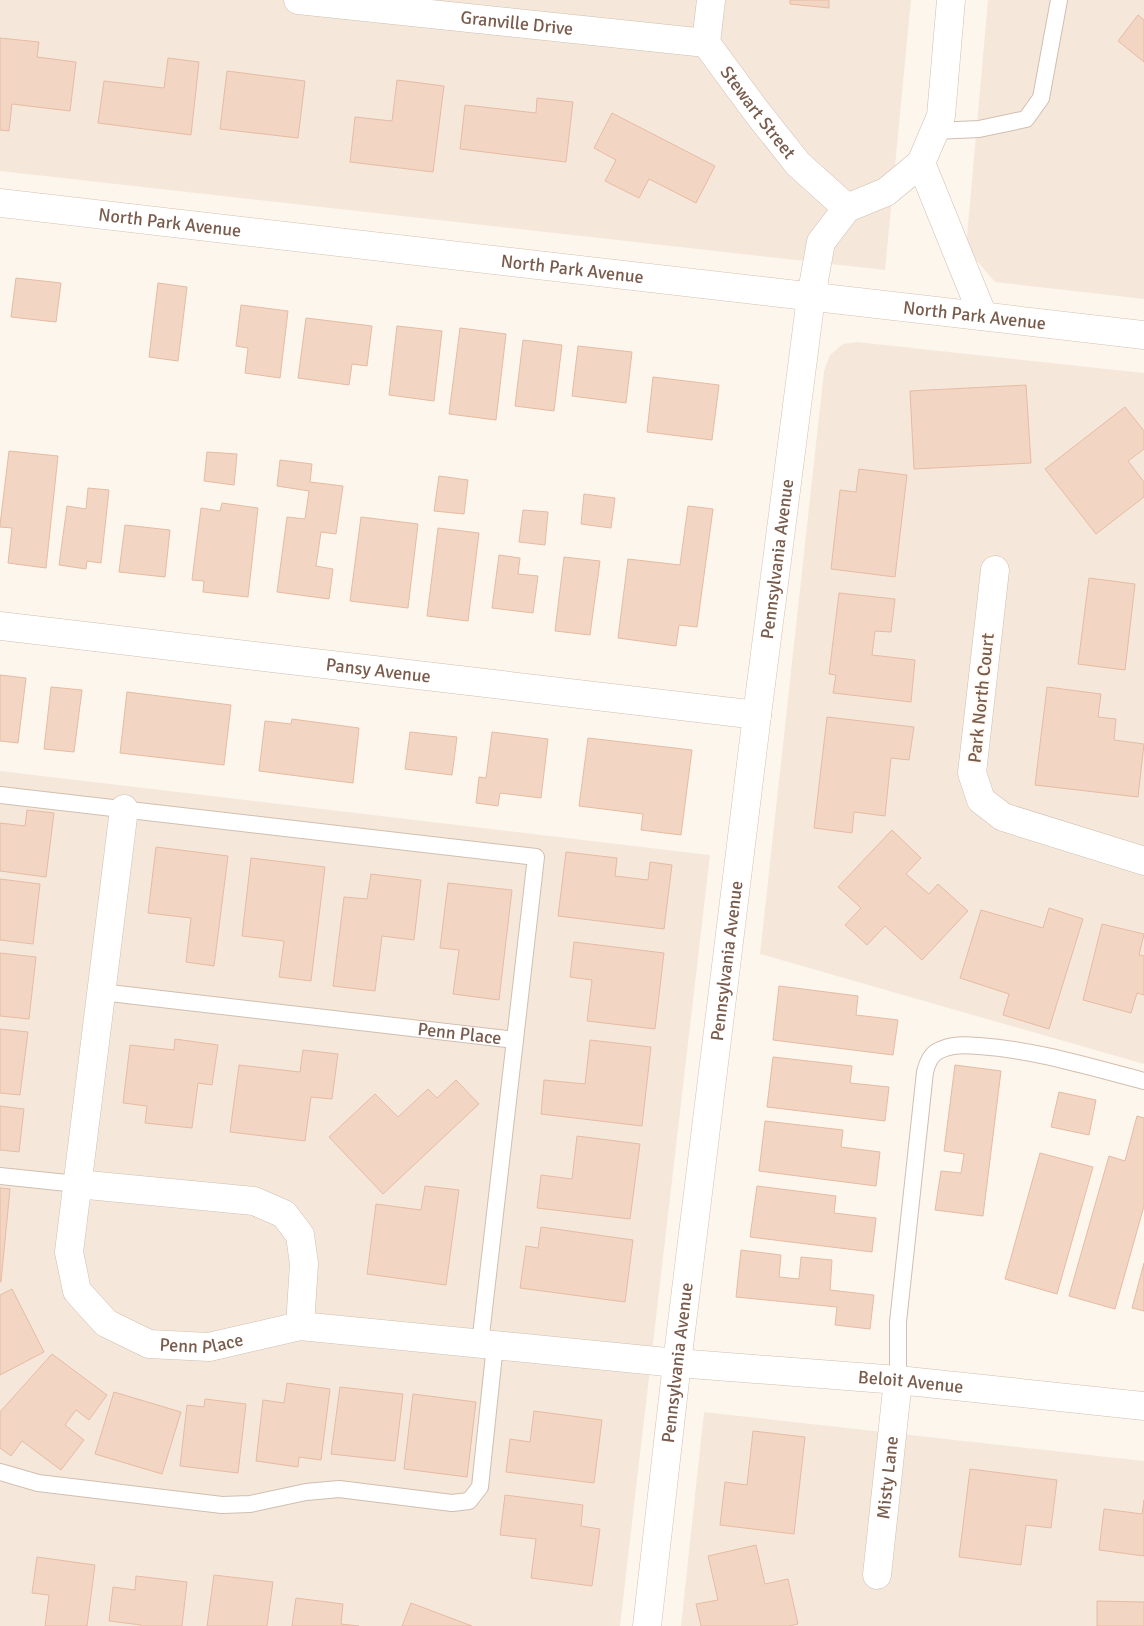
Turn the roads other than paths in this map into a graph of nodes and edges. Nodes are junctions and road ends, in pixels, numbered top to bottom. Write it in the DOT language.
graph roads {
  1 [pos="298,0"];
  2 [pos="711,0"];
  3 [pos="951,0"];
  4 [pos="1059,0"];
  5 [pos="706,43"];
  6 [pos="934,131"];
  7 [pos="921,163"];
  8 [pos="0,202"];
  9 [pos="846,208"];
  10 [pos="811,296"];
  11 [pos="983,316"];
  12 [pos="1144,335"];
  13 [pos="995,570"];
  14 [pos="0,626"];
  15 [pos="757,715"];
  16 [pos="0,795"];
  17 [pos="124,809"];
  18 [pos="1144,861"];
  19 [pos="101,992"];
  20 [pos="515,1040"];
  21 [pos="1144,1082"];
  22 [pos="0,1176"];
  23 [pos="77,1184"];
  24 [pos="300,1326"];
  25 [pos="488,1344"];
  26 [pos="677,1363"];
  27 [pos="898,1380"];
  28 [pos="1144,1406"];
  29 [pos="0,1472"];
  30 [pos="877,1575"];
  31 [pos="647,1626"];
  1 -- 5 [label="street, Granville Drive"];
  2 -- 5 [label="street"];
  3 -- 6 [label="street"];
  4 -- 6 [label="lane"];
  5 -- 9 [label="street, Stewart Street"];
  6 -- 7 [label="street"];
  7 -- 9 [label="street"];
  7 -- 11 [label="street"];
  8 -- 10 [label="street, North Park Avenue"];
  9 -- 10 [label="street, Pennsylvania Avenue"];
  10 -- 11 [label="street, North Park Avenue"];
  10 -- 15 [label="street, Pennsylvania Avenue"];
  11 -- 12 [label="street, North Park Avenue"];
  13 -- 18 [label="street, Park North Court"];
  14 -- 15 [label="street, Pansy Avenue"];
  15 -- 26 [label="street, Pennsylvania Avenue"];
  16 -- 17 [label="lane"];
  17 -- 19 [label="street, Penn Place"];
  17 -- 20 [label="lane"];
  19 -- 20 [label="lane, Penn Place"];
  19 -- 23 [label="street, Penn Place"];
  20 -- 25 [label="lane, Penn Place"];
  21 -- 27 [label="lane"];
  22 -- 23 [label="lane"];
  23 -- 24 [label="street"];
  23 -- 24 [label="street, Penn Place"];
  24 -- 25 [label="street, Penn Place"];
  25 -- 26 [label="street, Penn Place"];
  25 -- 29 [label="lane"];
  26 -- 27 [label="street, Beloit Avenue"];
  26 -- 31 [label="street, Pennsylvania Avenue"];
  27 -- 28 [label="street, Beloit Avenue"];
  27 -- 30 [label="street, Misty Lane"];
}
